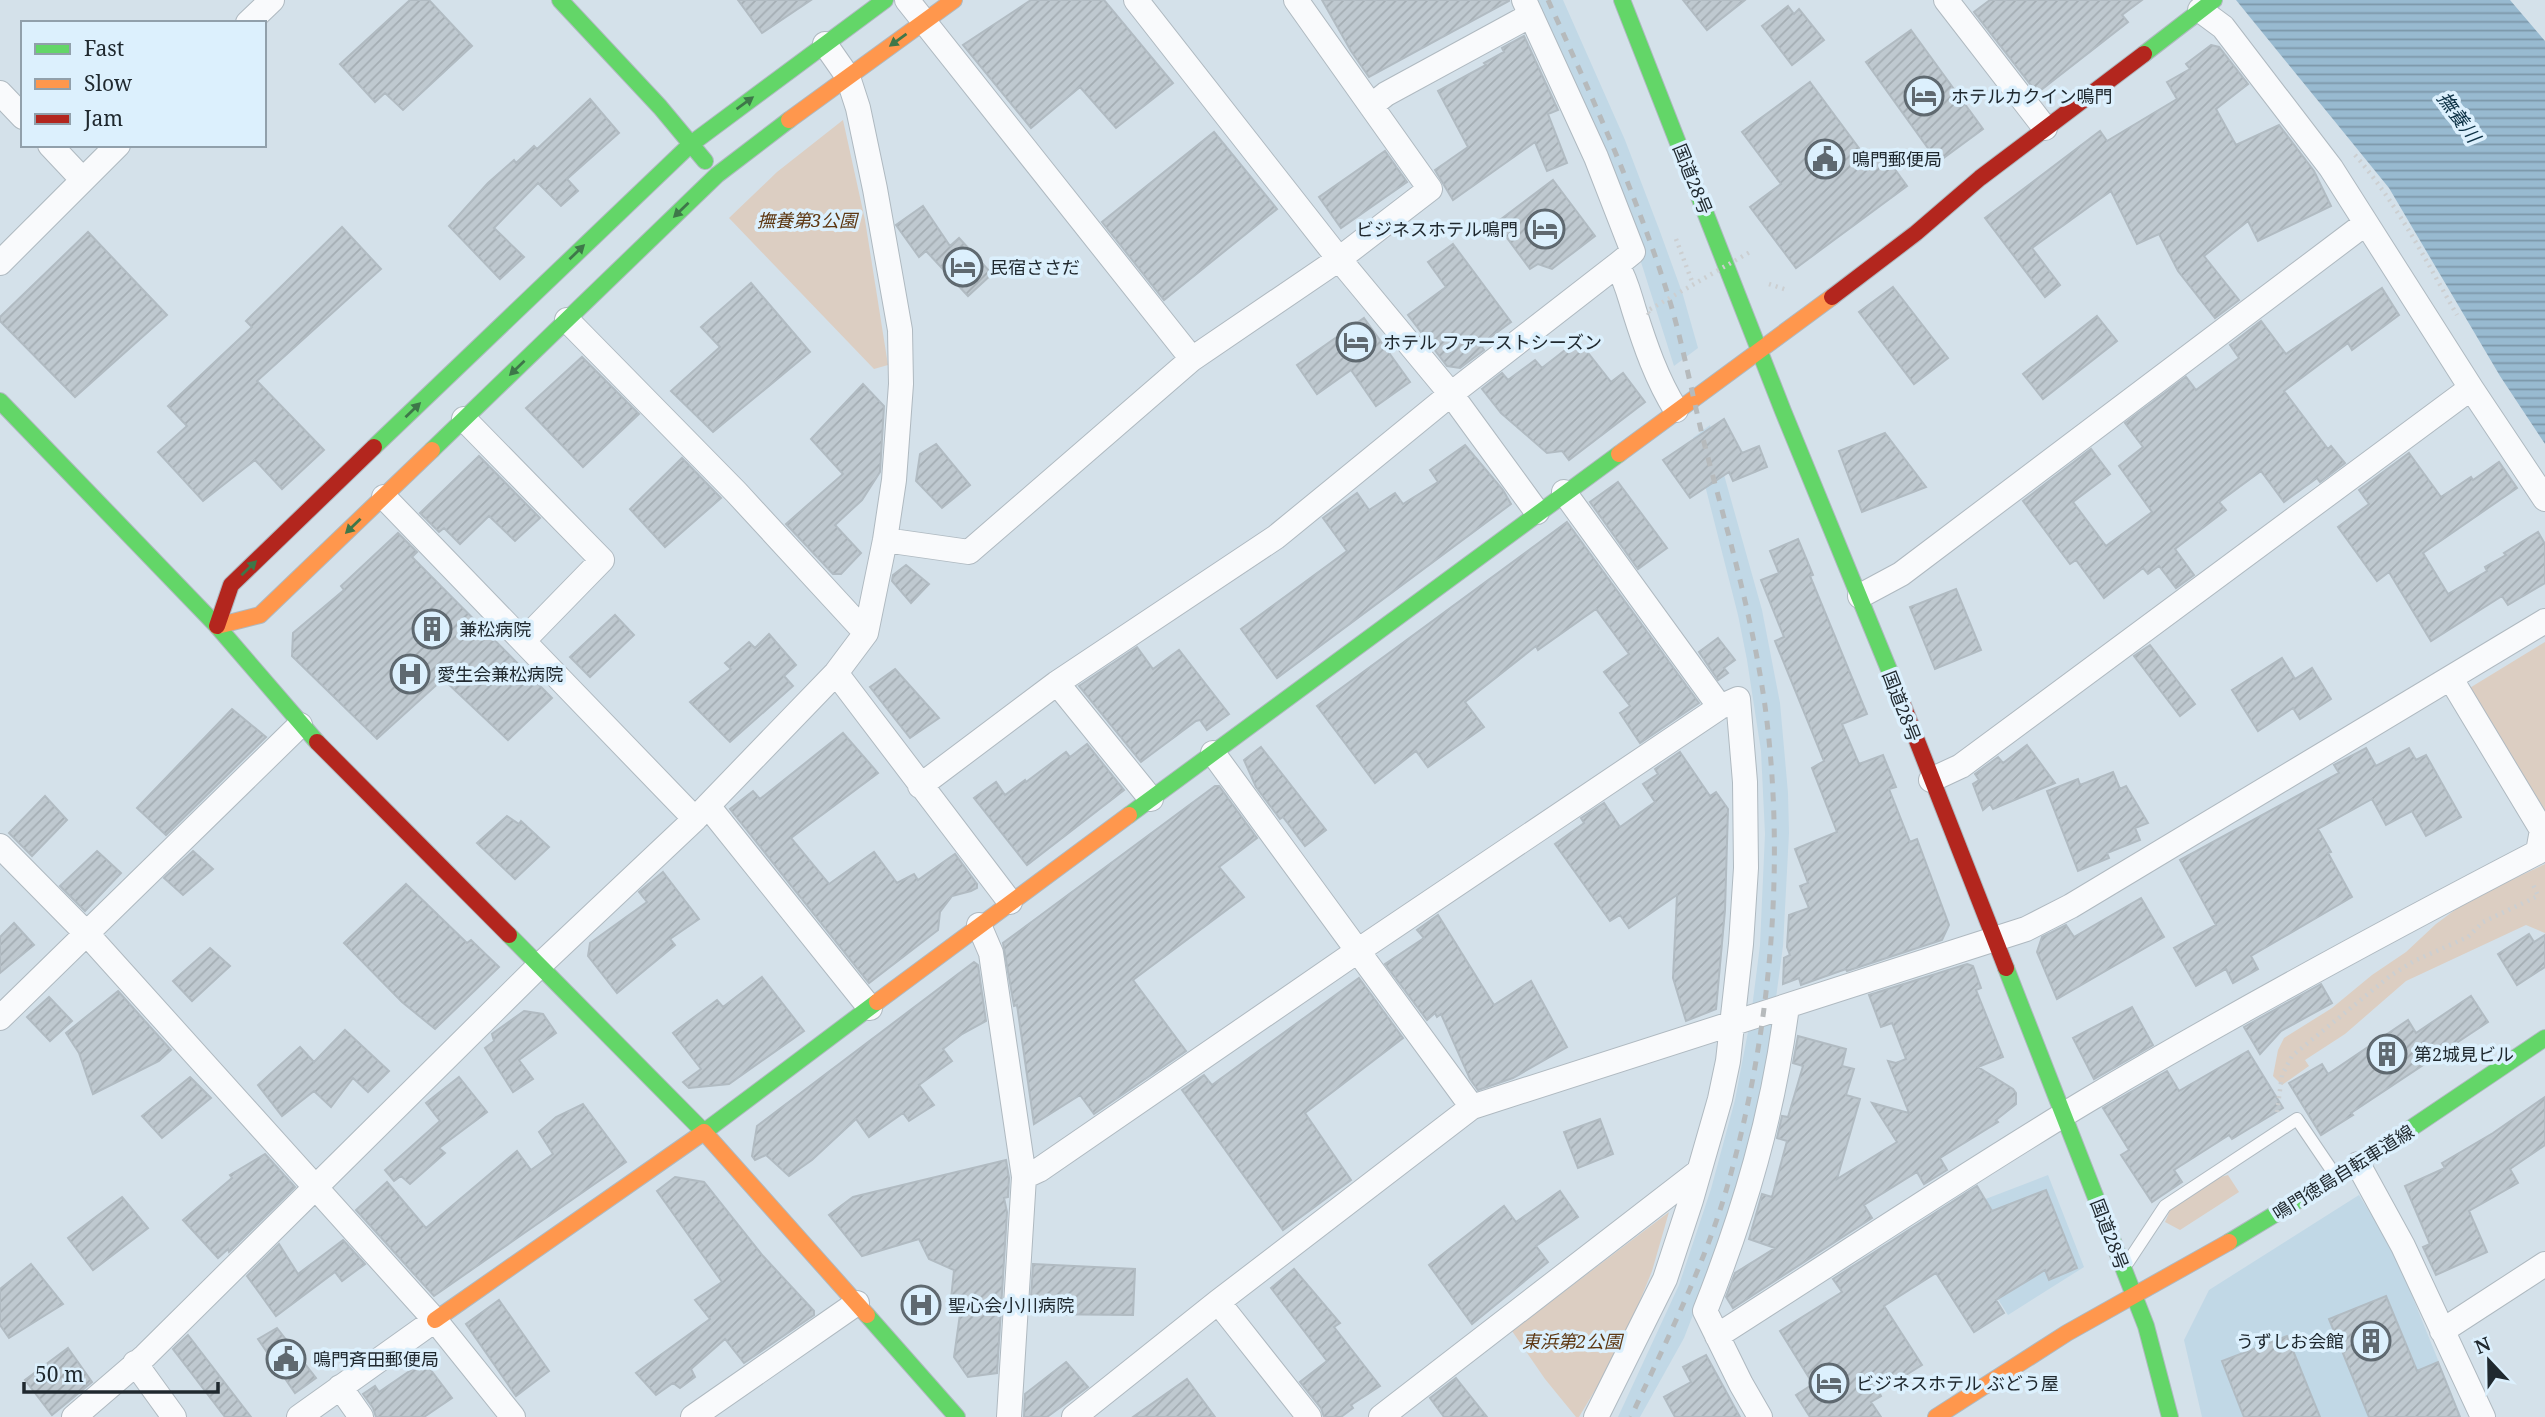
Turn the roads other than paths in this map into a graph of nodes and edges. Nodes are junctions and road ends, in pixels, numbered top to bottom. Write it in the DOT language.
graph roads {
  1 [pos="272,0"];
  2 [pos="560,0"];
  3 [pos="885,0"];
  4 [pos="907,0"];
  5 [pos="954,0"];
  6 [pos="1136,0"];
  7 [pos="1296,0"];
  8 [pos="1622,0"];
  9 [pos="1946,0"];
  10 [pos="2201,3"];
  11 [pos="1528,8"];
  12 [pos="250,21"];
  13 [pos="923,22"];
  14 [pos="825,44"];
  15 [pos="849,76"];
  16 [pos="0,93"];
  17 [pos="1371,106"];
  18 [pos="21,115"];
  19 [pos="2045,128"];
  20 [pos="691,144"];
  21 [pos="52,147"];
  22 [pos="116,147"];
  23 [pos="716,175"];
  24 [pos="82,179"];
  25 [pos="2366,223"];
  26 [pos="1339,258"];
  27 [pos="0,262"];
  28 [pos="1617,265"];
  29 [pos="567,320"];
  30 [pos="1760,351"];
  31 [pos="1192,359"];
  32 [pos="2471,388"];
  33 [pos="1451,394"];
  34 [pos="0,401"];
  35 [pos="1676,410"];
  36 [pos="464,419"];
  37 [pos="1564,492"];
  38 [pos="384,497"];
  39 [pos="2545,499"];
  40 [pos="1537,512"];
  41 [pos="885,540"];
  42 [pos="1860,596"];
  43 [pos="2545,621"];
  44 [pos="218,626"];
  45 [pos="866,633"];
  46 [pos="524,640"];
  47 [pos="836,673"];
  48 [pos="2451,679"];
  49 [pos="1057,683"];
  50 [pos="1720,708"];
  51 [pos="300,725"];
  52 [pos="1213,752"];
  53 [pos="1931,780"];
  54 [pos="920,786"];
  55 [pos="1151,799"];
  56 [pos="702,813"];
  57 [pos="0,846"];
  58 [pos="1010,902"];
  59 [pos="979,925"];
  60 [pos="88,935"];
  61 [pos="1993,940"];
  62 [pos="1359,950"];
  63 [pos="539,966"];
  64 [pos="1787,1006"];
  65 [pos="870,1008"];
  66 [pos="0,1018"];
  67 [pos="1733,1022"];
  68 [pos="2545,1038"];
  69 [pos="1472,1107"];
  70 [pos="2063,1115"];
  71 [pos="704,1132"];
  72 [pos="2358,1164"];
  73 [pos="1699,1172"];
  74 [pos="1024,1177"];
  75 [pos="2336,1177"];
  76 [pos="317,1188"];
  77 [pos="2545,1264"];
  78 [pos="2123,1268"];
  79 [pos="2135,1297"];
  80 [pos="1219,1302"];
  81 [pos="858,1303"];
  82 [pos="435,1320"];
  83 [pos="2442,1331"];
  84 [pos="1717,1336"];
  85 [pos="135,1363"];
  86 [pos="340,1387"];
  87 [pos="74,1417"];
  88 [pos="174,1417"];
  89 [pos="299,1417"];
  90 [pos="361,1417"];
  91 [pos="513,1417"];
  92 [pos="693,1417"];
  93 [pos="957,1417"];
  94 [pos="1009,1417"];
  95 [pos="1074,1417"];
  96 [pos="1309,1417"];
  97 [pos="1381,1417"];
  98 [pos="1596,1417"];
  99 [pos="1760,1417"];
  100 [pos="1936,1417"];
  101 [pos="2170,1417"];
  102 [pos="2483,1417"];
  1 -- 12 [label="street"];
  2 -- 20 [label="main road"];
  3 -- 14 [label="main road"];
  4 -- 13 [label="street"];
  5 -- 13 [label="main road"];
  6 -- 26 [label="street"];
  7 -- 17 [label="street"];
  8 -- 30 [label="main road, 国道28号"];
  9 -- 19 [label="street"];
  10 -- 19 [label="main road"];
  10 -- 25 [label="street"];
  11 -- 17 [label="street"];
  11 -- 28 [label="street"];
  13 -- 15 [label="main road, one-way"];
  13 -- 31 [label="street"];
  14 -- 15 [label="street"];
  20 -- 14 [label="main road, one-way"];
  15 -- 23 [label="main road"];
  15 -- 41 [label="street"];
  16 -- 18 [label="street"];
  17 -- 26 [label="street"];
  19 -- 30 [label="main road"];
  20 -- 23 [label="main road"];
  44 -- 20 [label="main road, one-way"];
  21 -- 24 [label="street"];
  22 -- 24 [label="street"];
  23 -- 29 [label="main road, one-way"];
  24 -- 27 [label="street"];
  25 -- 32 [label="street"];
  25 -- 42 [label="street"];
  26 -- 31 [label="street"];
  26 -- 33 [label="street"];
  28 -- 33 [label="street"];
  28 -- 35 [label="street"];
  29 -- 36 [label="main road, one-way"];
  29 -- 45 [label="street"];
  30 -- 35 [label="main road"];
  30 -- 42 [label="main road, 国道28号"];
  31 -- 41 [label="street"];
  32 -- 39 [label="street"];
  32 -- 53 [label="street"];
  33 -- 40 [label="street"];
  33 -- 49 [label="street"];
  34 -- 44 [label="main road"];
  35 -- 37 [label="main road"];
  36 -- 38 [label="main road"];
  36 -- 46 [label="street"];
  37 -- 40 [label="main road"];
  37 -- 50 [label="street"];
  38 -- 44 [label="main road, one-way"];
  38 -- 46 [label="street"];
  40 -- 52 [label="main road"];
  41 -- 45 [label="street"];
  42 -- 53 [label="main road, 国道28号"];
  43 -- 48 [label="street"];
  44 -- 51 [label="main road"];
  45 -- 47 [label="street"];
  46 -- 56 [label="street"];
  47 -- 54 [label="street"];
  47 -- 56 [label="street"];
  48 -- 61 [label="street"];
  48 -- 70 [label="street"];
  49 -- 54 [label="street"];
  49 -- 55 [label="street"];
  50 -- 62 [label="street"];
  50 -- 67 [label="street"];
  51 -- 60 [label="street"];
  51 -- 63 [label="main road"];
  52 -- 55 [label="main road"];
  52 -- 62 [label="street"];
  53 -- 61 [label="main road, 国道28号"];
  54 -- 58 [label="street"];
  55 -- 58 [label="main road"];
  56 -- 63 [label="street"];
  56 -- 65 [label="street"];
  57 -- 60 [label="street"];
  58 -- 59 [label="main road"];
  59 -- 65 [label="main road"];
  59 -- 74 [label="street"];
  60 -- 66 [label="street"];
  60 -- 76 [label="street"];
  61 -- 64 [label="street"];
  61 -- 70 [label="main road, 国道28号"];
  62 -- 69 [label="street"];
  62 -- 74 [label="street"];
  63 -- 71 [label="main road"];
  63 -- 76 [label="street"];
  64 -- 67 [label="street"];
  64 -- 84 [label="street"];
  65 -- 71 [label="main road"];
  67 -- 69 [label="street"];
  67 -- 73 [label="street"];
  68 -- 72 [label="main road, 鳴門徳島自転車道線"];
  69 -- 80 [label="street"];
  70 -- 78 [label="main road, 国道28号"];
  70 -- 84 [label="street"];
  71 -- 81 [label="main road"];
  71 -- 82 [label="main road"];
  72 -- 75 [label="main road, 鳴門徳島自転車道線"];
  72 -- 83 [label="street"];
  73 -- 97 [label="street"];
  73 -- 98 [label="street"];
  74 -- 94 [label="street"];
  75 -- 78 [label="lane"];
  75 -- 79 [label="main road, 鳴門徳島自転車道線"];
  76 -- 82 [label="street"];
  76 -- 85 [label="street"];
  77 -- 83 [label="street"];
  78 -- 79 [label="main road, 国道28号"];
  79 -- 100 [label="main road, 鳴門徳島自転車道線"];
  79 -- 101 [label="main road, 国道28号"];
  80 -- 95 [label="street"];
  80 -- 96 [label="street"];
  81 -- 92 [label="street"];
  81 -- 93 [label="main road"];
  82 -- 86 [label="street"];
  82 -- 91 [label="street"];
  83 -- 102 [label="street"];
  84 -- 99 [label="street"];
  85 -- 87 [label="street"];
  85 -- 88 [label="street"];
  86 -- 89 [label="street"];
  86 -- 90 [label="street"];
}
